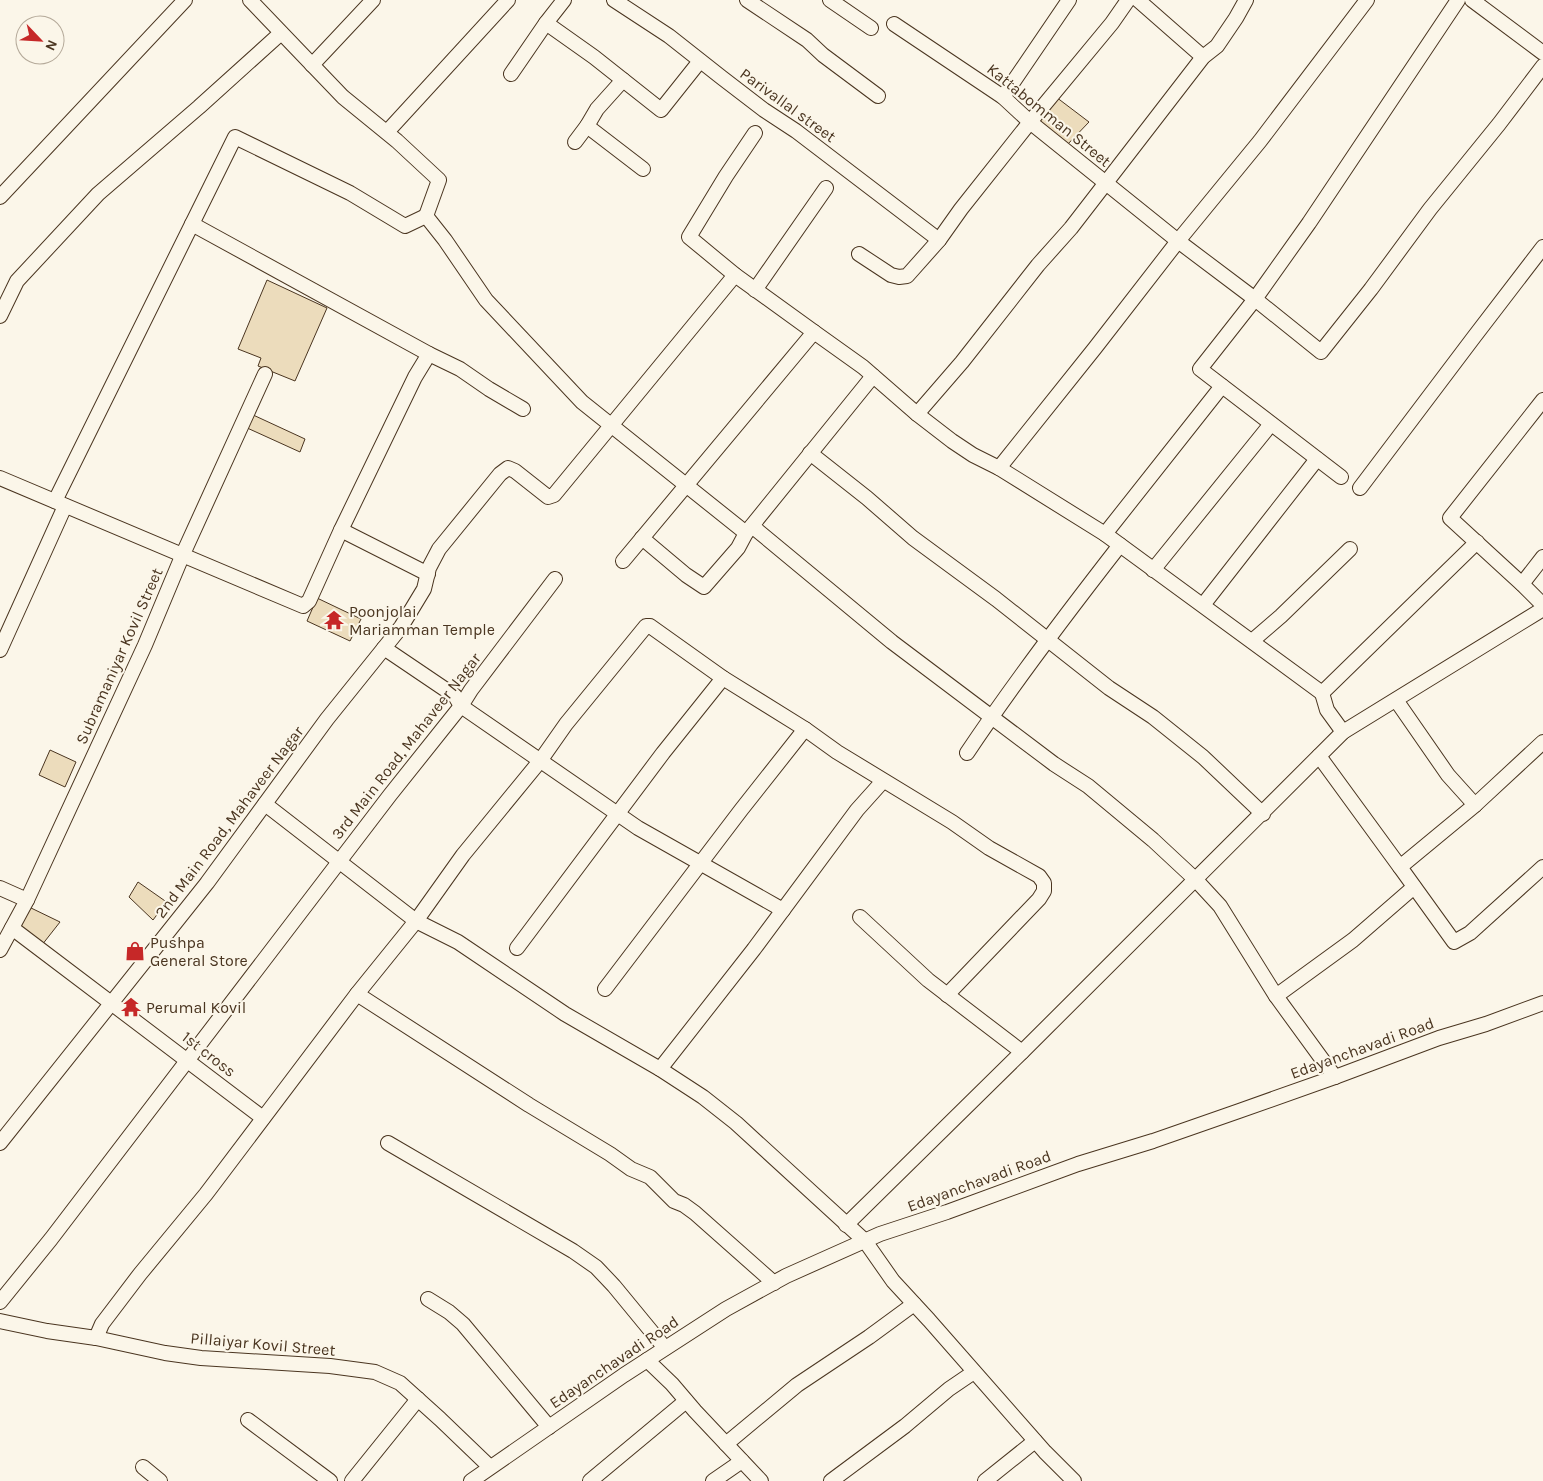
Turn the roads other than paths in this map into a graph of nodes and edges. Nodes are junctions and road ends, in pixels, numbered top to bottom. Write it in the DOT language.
graph roads {
  1 [pos="185,0"];
  2 [pos="250,0"];
  3 [pos="372,0"];
  4 [pos="508,0"];
  5 [pos="564,0"];
  6 [pos="614,0"];
  7 [pos="747,0"];
  8 [pos="830,0"];
  9 [pos="1069,0"];
  10 [pos="1128,0"];
  11 [pos="1138,0"];
  12 [pos="1246,0"];
  13 [pos="1367,0"];
  14 [pos="1458,0"];
  15 [pos="1472,0"];
  16 [pos="546,23"];
  17 [pos="894,24"];
  18 [pos="871,28"];
  19 [pos="282,33"];
  20 [pos="1543,53"];
  21 [pos="1203,57"];
  22 [pos="700,61"];
  23 [pos="312,65"];
  24 [pos="1543,66"];
  25 [pos="511,74"];
  26 [pos="623,80"];
  27 [pos="878,96"];
  28 [pos="1002,97"];
  29 [pos="1030,122"];
  30 [pos="588,126"];
  31 [pos="387,132"];
  32 [pos="755,133"];
  33 [pos="575,142"];
  34 [pos="643,169"];
  35 [pos="1106,183"];
  36 [pos="826,188"];
  37 [pos="0,197"];
  38 [pos="426,216"];
  39 [pos="192,224"];
  40 [pos="939,240"];
  41 [pos="1178,242"];
  42 [pos="1543,247"];
  43 [pos="859,254"];
  44 [pos="735,274"];
  45 [pos="755,290"];
  46 [pos="1255,299"];
  47 [pos="0,316"];
  48 [pos="814,332"];
  49 [pos="429,354"];
  50 [pos="265,374"];
  51 [pos="873,376"];
  52 [pos="1222,386"];
  53 [pos="1543,400"];
  54 [pos="523,409"];
  55 [pos="917,414"];
  56 [pos="1271,424"];
  57 [pos="611,425"];
  58 [pos="810,453"];
  59 [pos="1317,459"];
  60 [pos="999,468"];
  61 [pos="1340,477"];
  62 [pos="0,478"];
  63 [pos="686,486"];
  64 [pos="1360,488"];
  65 [pos="60,504"];
  66 [pos="341,530"];
  67 [pos="749,530"];
  68 [pos="1105,534"];
  69 [pos="642,538"];
  70 [pos="1477,542"];
  71 [pos="1120,545"];
  72 [pos="1350,549"];
  73 [pos="183,554"];
  74 [pos="1543,557"];
  75 [pos="623,561"];
  76 [pos="1153,570"];
  77 [pos="428,574"];
  78 [pos="554,579"];
  79 [pos="1522,584"];
  80 [pos="1203,605"];
  81 [pos="1543,605"];
  82 [pos="1543,609"];
  83 [pos="1046,639"];
  84 [pos="1252,641"];
  85 [pos="384,648"];
  86 [pos="0,650"];
  87 [pos="723,678"];
  88 [pos="1322,693"];
  89 [pos="1396,700"];
  90 [pos="461,706"];
  91 [pos="992,716"];
  92 [pos="805,729"];
  93 [pos="1343,732"];
  94 [pos="1543,742"];
  95 [pos="967,753"];
  96 [pos="1319,756"];
  97 [pos="540,761"];
  98 [pos="883,781"];
  99 [pos="265,804"];
  100 [pos="1475,805"];
  101 [pos="1263,814"];
  102 [pos="618,815"];
  103 [pos="340,861"];
  104 [pos="700,864"];
  105 [pos="1400,867"];
  106 [pos="1543,867"];
  107 [pos="1196,880"];
  108 [pos="1414,886"];
  109 [pos="0,888"];
  110 [pos="27,900"];
  111 [pos="782,910"];
  112 [pos="860,917"];
  113 [pos="416,921"];
  114 [pos="12,928"];
  115 [pos="517,948"];
  116 [pos="0,950"];
  117 [pos="605,989"];
  118 [pos="357,994"];
  119 [pos="947,995"];
  120 [pos="1276,996"];
  121 [pos="111,1002"];
  122 [pos="1542,1006"];
  123 [pos="1022,1052"];
  124 [pos="187,1059"];
  125 [pos="660,1069"];
  126 [pos="1335,1077"];
  127 [pos="263,1118"];
  128 [pos="0,1143"];
  129 [pos="388,1143"];
  130 [pos="846,1225"];
  131 [pos="865,1241"];
  132 [pos="774,1283"];
  133 [pos="428,1299"];
  134 [pos="0,1302"];
  135 [pos="914,1304"];
  136 [pos="0,1320"];
  137 [pos="96,1338"];
  138 [pos="665,1348"];
  139 [pos="647,1360"];
  140 [pos="974,1372"];
  141 [pos="418,1399"];
  142 [pos="686,1401"];
  143 [pos="248,1420"];
  144 [pos="548,1427"];
  145 [pos="1035,1441"];
  146 [pos="726,1444"];
  147 [pos="742,1461"];
  148 [pos="143,1467"];
  149 [pos="490,1467"];
  150 [pos="160,1481"];
  151 [pos="330,1481"];
  152 [pos="352,1481"];
  153 [pos="470,1481"];
  154 [pos="590,1481"];
  155 [pos="714,1481"];
  156 [pos="762,1481"];
  157 [pos="831,1481"];
  158 [pos="985,1481"];
  159 [pos="1074,1481"];
  1 -- 37 [label="street"];
  2 -- 19 [label="street"];
  3 -- 23 [label="street"];
  4 -- 31 [label="street"];
  5 -- 16 [label="street"];
  6 -- 22 [label="street, Parivallal street"];
  7 -- 27 [label="street"];
  8 -- 18 [label="street"];
  9 -- 28 [label="street"];
  10 -- 29 [label="street"];
  11 -- 21 [label="street"];
  12 -- 21 [label="street"];
  13 -- 41 [label="street"];
  14 -- 46 [label="street"];
  15 -- 20 [label="street"];
  16 -- 25 [label="street"];
  16 -- 26 [label="street"];
  17 -- 28 [label="street, Kattabomman Street"];
  19 -- 23 [label="street"];
  19 -- 47 [label="street"];
  21 -- 35 [label="street"];
  22 -- 26 [label="street"];
  22 -- 40 [label="street, Parivallal street"];
  23 -- 31 [label="street"];
  24 -- 46 [label="street, Kattabomman Street"];
  26 -- 30 [label="street"];
  28 -- 29 [label="street, Kattabomman Street"];
  29 -- 35 [label="street, Kattabomman Street"];
  29 -- 40 [label="street"];
  30 -- 33 [label="street"];
  30 -- 34 [label="street"];
  31 -- 38 [label="street"];
  32 -- 44 [label="street"];
  35 -- 41 [label="street, Kattabomman Street"];
  35 -- 55 [label="street"];
  36 -- 45 [label="street"];
  38 -- 39 [label="street"];
  38 -- 57 [label="street"];
  39 -- 49 [label="street"];
  39 -- 65 [label="street"];
  40 -- 43 [label="street"];
  41 -- 46 [label="street, Kattabomman Street"];
  41 -- 60 [label="street"];
  42 -- 64 [label="street"];
  44 -- 45 [label="street"];
  44 -- 57 [label="street"];
  45 -- 48 [label="street"];
  46 -- 52 [label="street"];
  48 -- 51 [label="street"];
  48 -- 63 [label="street"];
  49 -- 54 [label="street"];
  49 -- 66 [label="street"];
  50 -- 73 [label="street, Subramaniyar Kovil Street"];
  51 -- 55 [label="street"];
  51 -- 58 [label="street"];
  52 -- 56 [label="street"];
  52 -- 68 [label="street"];
  53 -- 70 [label="street"];
  55 -- 60 [label="street"];
  56 -- 59 [label="street"];
  56 -- 76 [label="street"];
  57 -- 63 [label="street"];
  57 -- 77 [label="street, 2nd Main Road, Mahaveer Nagar"];
  58 -- 67 [label="street"];
  58 -- 83 [label="street"];
  59 -- 61 [label="street"];
  59 -- 80 [label="street"];
  60 -- 68 [label="street"];
  62 -- 65 [label="street"];
  63 -- 67 [label="street"];
  63 -- 69 [label="street"];
  65 -- 73 [label="street"];
  65 -- 86 [label="street"];
  66 -- 73 [label="street"];
  66 -- 77 [label="street"];
  67 -- 69 [label="street"];
  67 -- 91 [label="street"];
  68 -- 71 [label="street"];
  69 -- 75 [label="street"];
  70 -- 79 [label="street"];
  70 -- 88 [label="street"];
  71 -- 76 [label="street"];
  71 -- 83 [label="street"];
  72 -- 84 [label="street"];
  73 -- 110 [label="street, Subramaniyar Kovil Street"];
  74 -- 79 [label="street"];
  76 -- 80 [label="street"];
  77 -- 85 [label="street, 2nd Main Road, Mahaveer Nagar"];
  78 -- 90 [label="street, 3rd Main Road, Mahaveer Nagar"];
  79 -- 81 [label="street"];
  80 -- 84 [label="street"];
  82 -- 89 [label="street"];
  83 -- 91 [label="street"];
  83 -- 101 [label="street"];
  84 -- 88 [label="street"];
  85 -- 90 [label="street"];
  85 -- 99 [label="street, 2nd Main Road, Mahaveer Nagar"];
  87 -- 92 [label="street"];
  87 -- 97 [label="street"];
  87 -- 102 [label="street"];
  88 -- 93 [label="street"];
  89 -- 93 [label="street"];
  89 -- 100 [label="street"];
  90 -- 97 [label="street"];
  90 -- 103 [label="street, 3rd Main Road, Mahaveer Nagar"];
  91 -- 95 [label="street"];
  91 -- 107 [label="street"];
  92 -- 98 [label="street"];
  92 -- 104 [label="street"];
  93 -- 96 [label="street"];
  94 -- 100 [label="street"];
  96 -- 101 [label="street"];
  96 -- 105 [label="street"];
  97 -- 102 [label="street"];
  97 -- 113 [label="street"];
  98 -- 111 [label="street"];
  98 -- 119 [label="street"];
  99 -- 103 [label="street"];
  99 -- 121 [label="street, 2nd Main Road, Mahaveer Nagar"];
  100 -- 105 [label="street"];
  101 -- 107 [label="street"];
  102 -- 104 [label="street"];
  102 -- 115 [label="street"];
  103 -- 113 [label="street"];
  103 -- 124 [label="street, 3rd Main Road, Mahaveer Nagar"];
  104 -- 111 [label="street"];
  104 -- 117 [label="street"];
  105 -- 108 [label="street"];
  106 -- 108 [label="street"];
  107 -- 120 [label="street"];
  107 -- 123 [label="street"];
  108 -- 120 [label="street"];
  109 -- 110 [label="street"];
  110 -- 114 [label="street, Subramaniyar Kovil Street"];
  111 -- 125 [label="street"];
  112 -- 119 [label="street"];
  113 -- 118 [label="street"];
  113 -- 125 [label="street"];
  114 -- 116 [label="street, Subramaniyar Kovil Street"];
  114 -- 121 [label="street, 1st cross"];
  118 -- 127 [label="street"];
  118 -- 132 [label="street"];
  119 -- 123 [label="street"];
  120 -- 126 [label="street"];
  121 -- 124 [label="street, 1st cross"];
  121 -- 128 [label="street, 2nd Main Road, Mahaveer Nagar"];
  122 -- 126 [label="street, Edayanchavadi Road"];
  123 -- 130 [label="street"];
  124 -- 127 [label="street, 1st cross"];
  124 -- 134 [label="street, 3rd Main Road, Mahaveer Nagar"];
  125 -- 130 [label="street"];
  126 -- 131 [label="street, Edayanchavadi Road"];
  127 -- 137 [label="street"];
  129 -- 138 [label="street"];
  130 -- 131 [label="street"];
  131 -- 132 [label="street, Edayanchavadi Road"];
  131 -- 135 [label="street"];
  132 -- 138 [label="street, Edayanchavadi Road"];
  133 -- 144 [label="street"];
  135 -- 140 [label="street"];
  135 -- 146 [label="street"];
  136 -- 137 [label="street, Pillaiyar Kovil Street"];
  137 -- 141 [label="street, Pillaiyar Kovil Street"];
  138 -- 139 [label="street, Edayanchavadi Road"];
  139 -- 142 [label="street"];
  139 -- 144 [label="street, Edayanchavadi Road"];
  140 -- 145 [label="street"];
  140 -- 157 [label="street"];
  141 -- 149 [label="street, Pillaiyar Kovil Street"];
  141 -- 152 [label="street"];
  142 -- 146 [label="street"];
  142 -- 154 [label="street"];
  143 -- 151 [label="street"];
  144 -- 149 [label="street, Edayanchavadi Road"];
  145 -- 158 [label="street"];
  145 -- 159 [label="street"];
  146 -- 147 [label="street"];
  147 -- 155 [label="street"];
  147 -- 156 [label="street"];
  148 -- 150 [label="street"];
  149 -- 153 [label="street, Edayanchavadi Road"];
}
